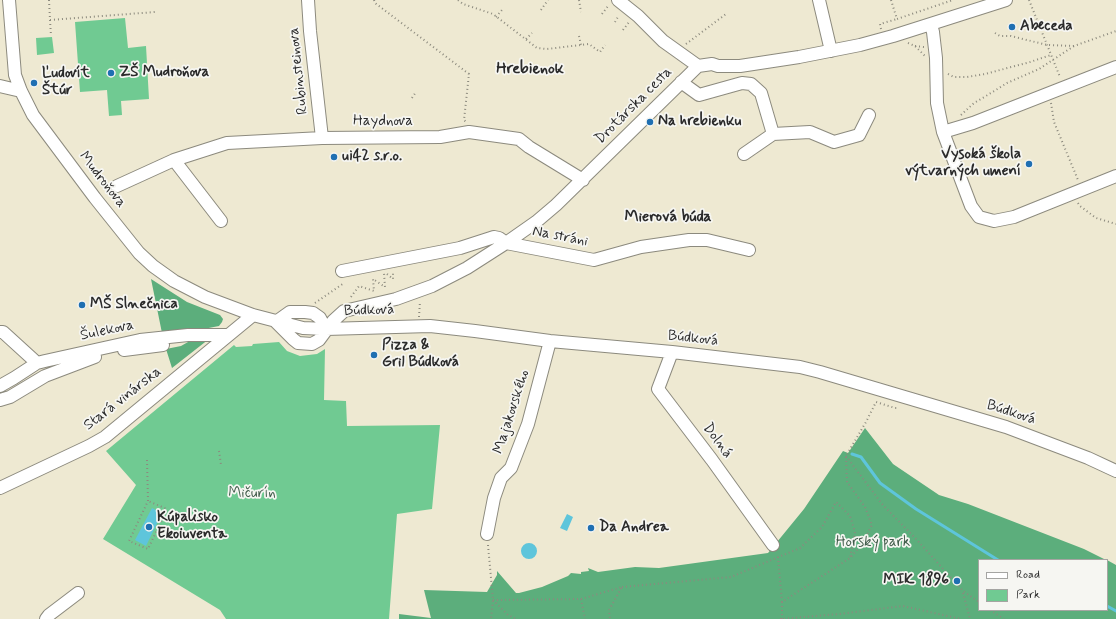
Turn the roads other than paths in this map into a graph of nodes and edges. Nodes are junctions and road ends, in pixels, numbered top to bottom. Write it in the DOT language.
graph roads {
  1 [pos="9,0"];
  2 [pos="308,0"];
  3 [pos="819,0"];
  4 [pos="1006,0"];
  5 [pos="613,3"];
  6 [pos="931,25"];
  7 [pos="831,51"];
  8 [pos="698,66"];
  9 [pos="1116,67"];
  10 [pos="682,82"];
  11 [pos="0,86"];
  12 [pos="21,91"];
  13 [pos="870,115"];
  14 [pos="947,130"];
  15 [pos="773,134"];
  16 [pos="322,138"];
  17 [pos="744,154"];
  18 [pos="174,160"];
  19 [pos="1116,176"];
  20 [pos="583,180"];
  21 [pos="117,186"];
  22 [pos="221,221"];
  23 [pos="506,243"];
  24 [pos="749,250"];
  25 [pos="344,276"];
  26 [pos="253,315"];
  27 [pos="276,322"];
  28 [pos="326,329"];
  29 [pos="0,332"];
  30 [pos="188,335"];
  31 [pos="229,335"];
  32 [pos="550,342"];
  33 [pos="672,352"];
  34 [pos="37,363"];
  35 [pos="0,386"];
  36 [pos="0,400"];
  37 [pos="1116,471"];
  38 [pos="0,488"];
  39 [pos="487,534"];
  40 [pos="773,545"];
  41 [pos="78,593"];
  42 [pos="46,619"];
  1 -- 12 [label="street, Mudroňova"];
  2 -- 16 [label="street, Rubinsteinova"];
  3 -- 7 [label="street"];
  4 -- 6 [label="street"];
  5 -- 8 [label="street"];
  6 -- 7 [label="street"];
  6 -- 14 [label="street"];
  7 -- 8 [label="street"];
  8 -- 10 [label="street, Drotárska cesta"];
  9 -- 14 [label="street"];
  10 -- 15 [label="street"];
  10 -- 20 [label="street, Drotárska cesta"];
  11 -- 12 [label="street"];
  12 -- 26 [label="street, Mudroňova"];
  13 -- 15 [label="street"];
  14 -- 19 [label="street"];
  15 -- 17 [label="street"];
  16 -- 18 [label="street, Haydnova"];
  16 -- 20 [label="street, Haydnova"];
  18 -- 21 [label="street, Haydnova"];
  18 -- 22 [label="street"];
  20 -- 23 [label="street, Drotárska cesta"];
  23 -- 24 [label="street, Na stráni"];
  23 -- 25 [label="street, Na stráni"];
  23 -- 28 [label="street, Drotárska cesta"];
  26 -- 27 [label="street, Búdková"];
  26 -- 31 [label="street, Stará vinárska"];
  27 -- 28 [label="street, Búdková"];
  27 -- 28 [label="street, Drotárska cesta"];
  28 -- 32 [label="street, Búdková"];
  29 -- 34 [label="street"];
  30 -- 31 [label="street, Šulekova"];
  30 -- 34 [label="street, Šulekova"];
  30 -- 36 [label="street"];
  31 -- 38 [label="street, Stará vinárska"];
  32 -- 33 [label="street, Búdková"];
  32 -- 39 [label="street, Majakovského"];
  33 -- 37 [label="street, Búdková"];
  33 -- 40 [label="street, Dolná"];
  34 -- 35 [label="street, Šulekova"];
  41 -- 42 [label="street"];
}
